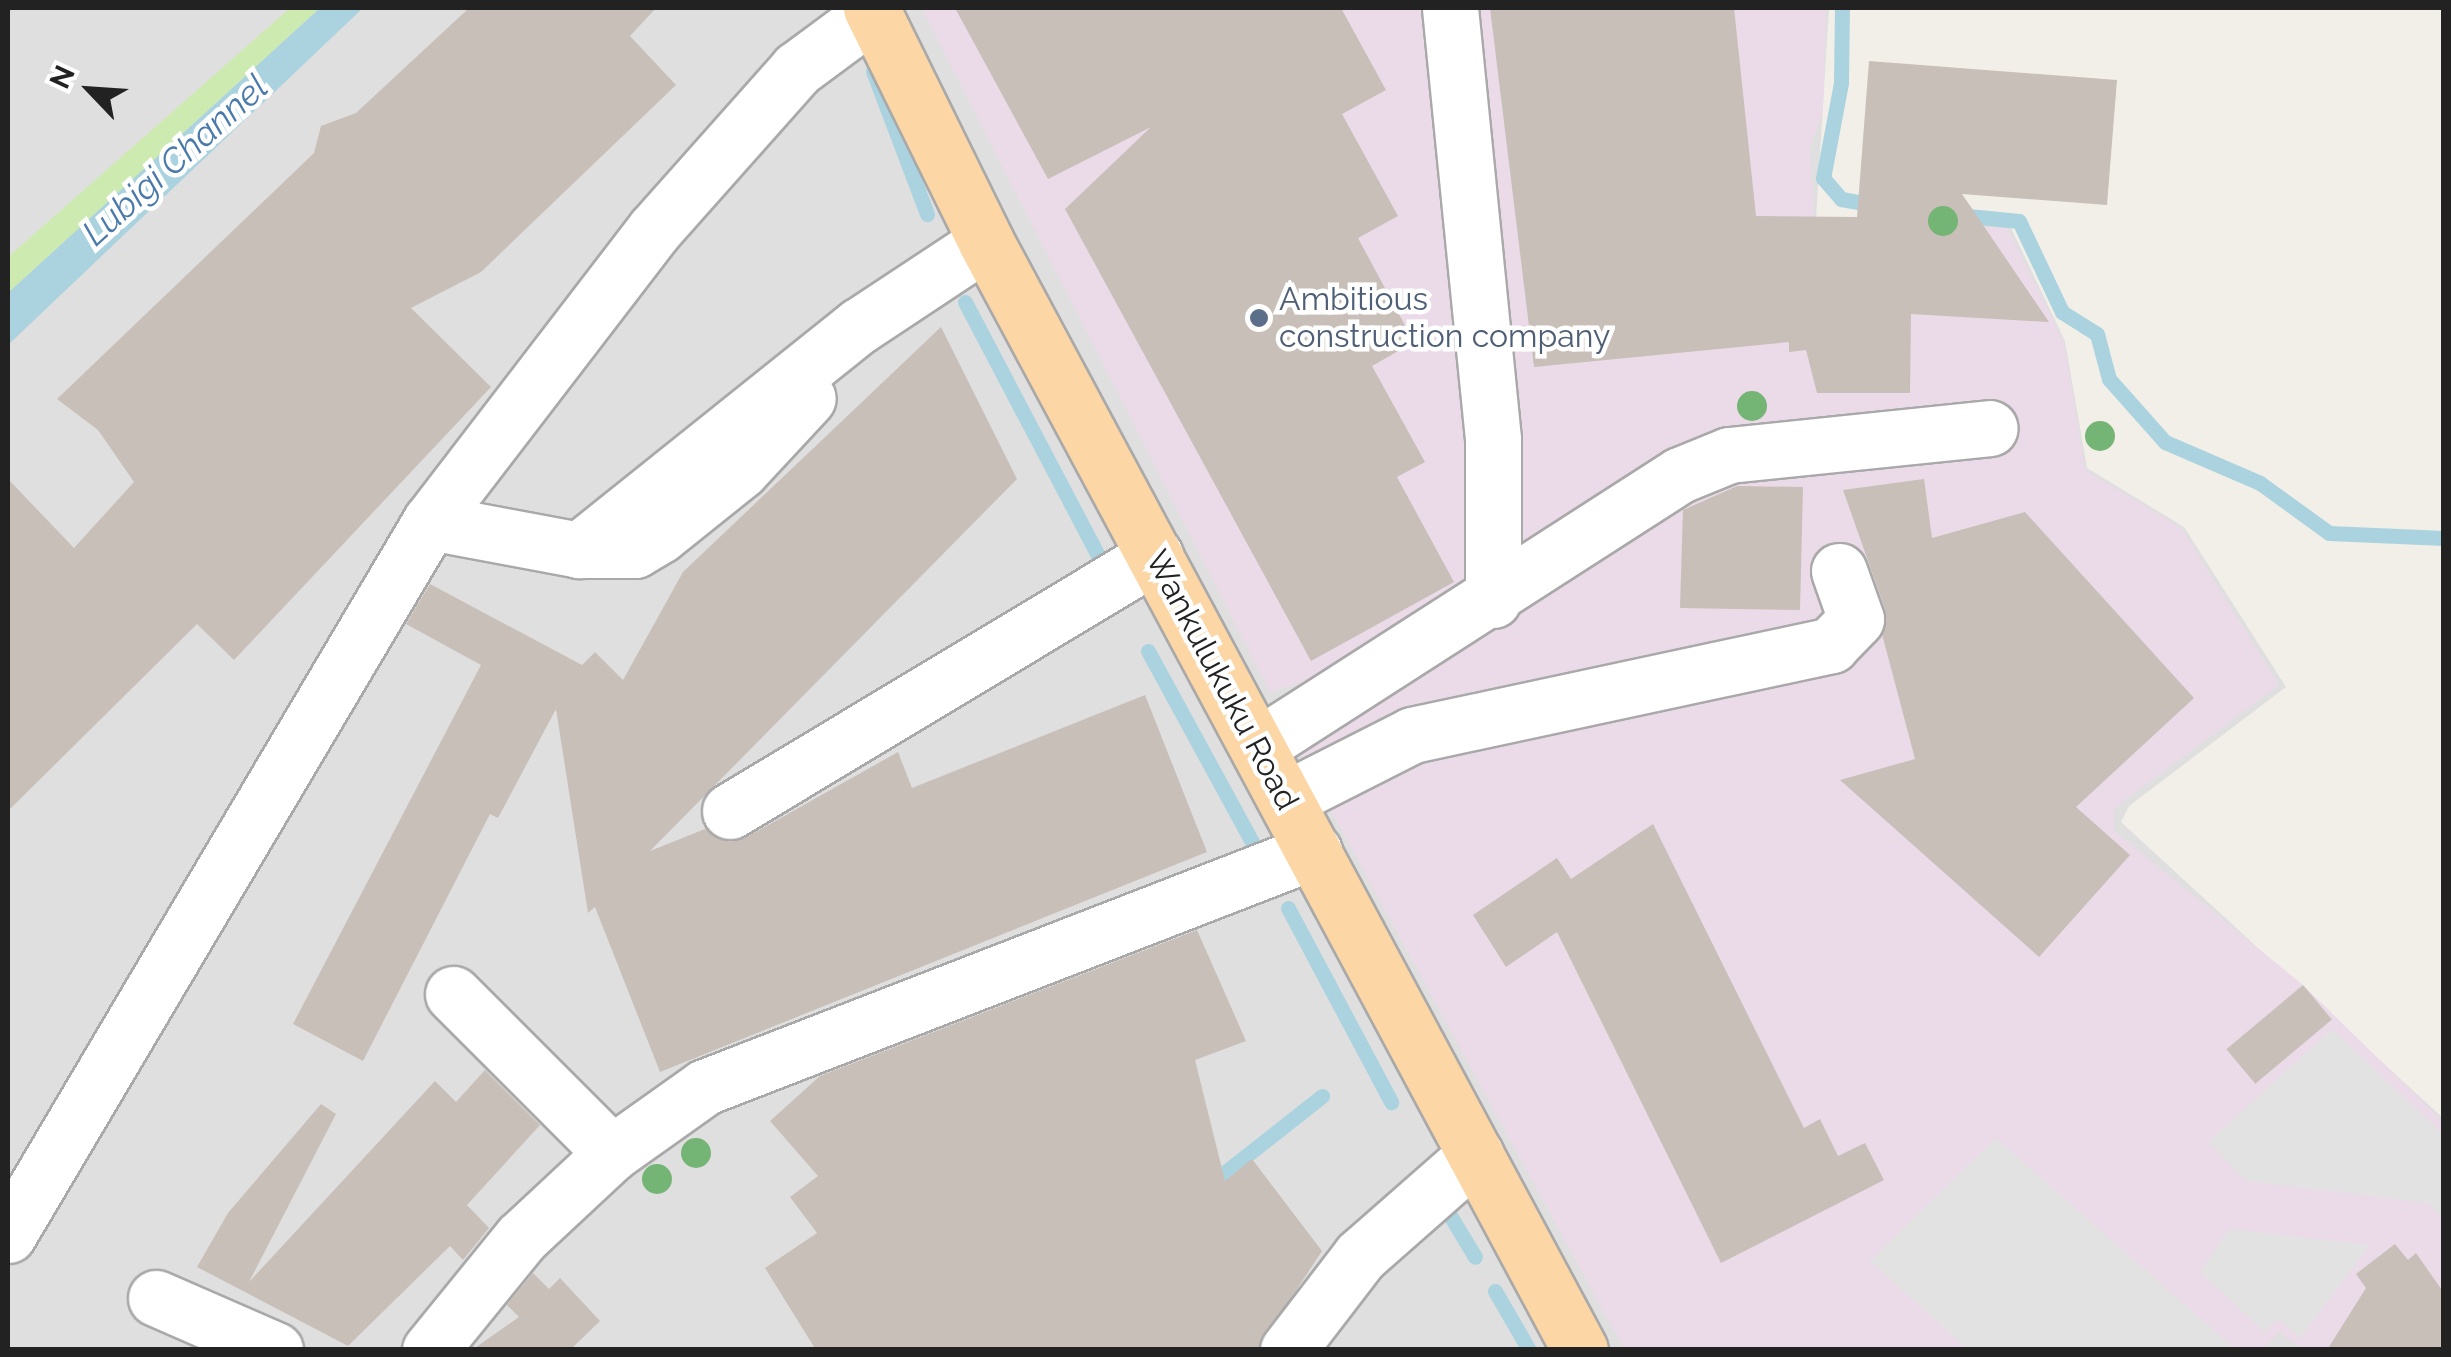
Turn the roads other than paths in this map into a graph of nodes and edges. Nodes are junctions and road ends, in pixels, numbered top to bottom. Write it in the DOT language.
graph roads {
  1 [pos="1450,8"];
  2 [pos="873,10"];
  3 [pos="986,242"];
  4 [pos="1990,428"];
  5 [pos="430,522"];
  6 [pos="1154,556"];
  7 [pos="1840,571"];
  8 [pos="1492,600"];
  9 [pos="1258,746"];
  10 [pos="1286,799"];
  11 [pos="730,811"];
  12 [pos="1314,851"];
  13 [pos="453,994"];
  14 [pos="144,995"];
  15 [pos="612,1153"];
  16 [pos="1476,1154"];
  17 [pos="8,1156"];
  18 [pos="8,1235"];
  19 [pos="156,1298"];
  20 [pos="274,1350"];
  21 [pos="430,1350"];
  22 [pos="1288,1350"];
  23 [pos="1580,1350"];
  1 -- 8 [label="street"];
  2 -- 3 [label="main road, Wankulukuku Road"];
  2 -- 5 [label="street"];
  3 -- 5 [label="street"];
  3 -- 6 [label="main road, Wankulukuku Road"];
  4 -- 8 [label="street"];
  5 -- 14 [label="street"];
  6 -- 9 [label="main road, Wankulukuku Road"];
  6 -- 11 [label="street"];
  7 -- 10 [label="street"];
  8 -- 9 [label="street"];
  9 -- 10 [label="main road, Wankulukuku Road"];
  10 -- 12 [label="main road, Wankulukuku Road"];
  12 -- 15 [label="street"];
  12 -- 16 [label="main road, Wankulukuku Road"];
  13 -- 15 [label="street"];
  14 -- 17 [label="street"];
  14 -- 18 [label="street"];
  15 -- 21 [label="street"];
  16 -- 22 [label="street"];
  16 -- 23 [label="main road, Wankulukuku Road"];
  19 -- 20 [label="street"];
}
